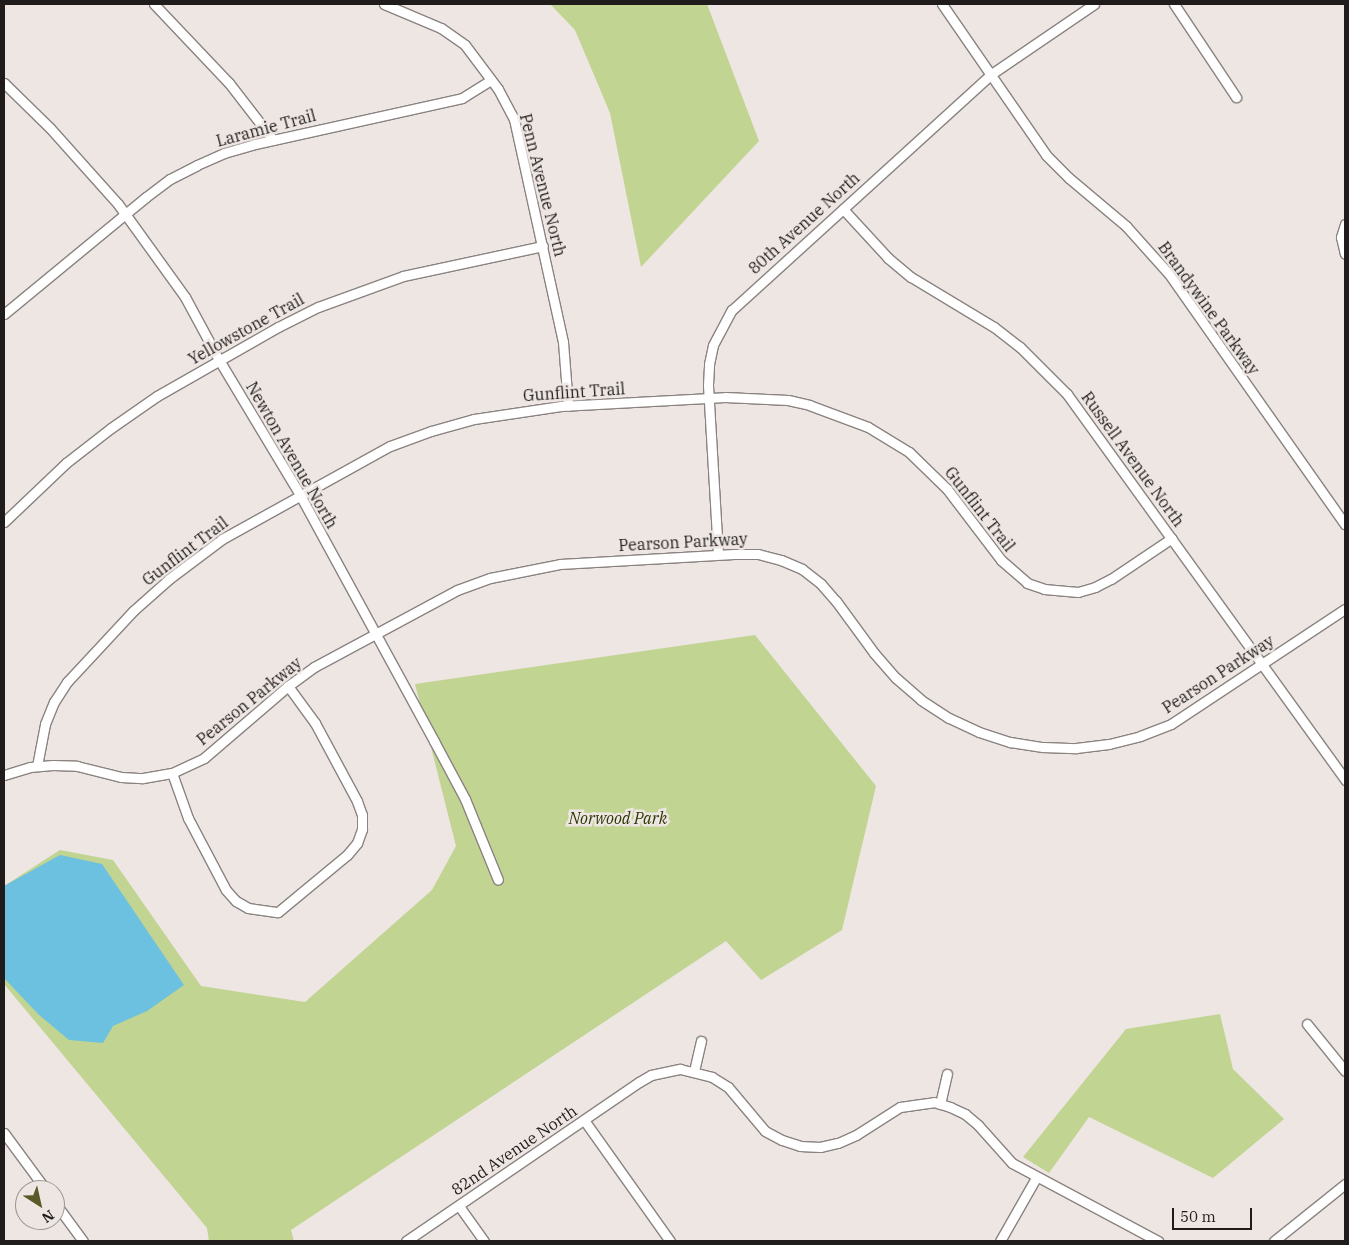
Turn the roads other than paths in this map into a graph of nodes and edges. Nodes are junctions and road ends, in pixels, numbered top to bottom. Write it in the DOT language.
graph roads {
  1 [pos="154,4"];
  2 [pos="384,4"];
  3 [pos="942,4"];
  4 [pos="1094,4"];
  5 [pos="1174,4"];
  6 [pos="990,75"];
  7 [pos="492,80"];
  8 [pos="4,82"];
  9 [pos="1236,97"];
  10 [pos="272,140"];
  11 [pos="843,209"];
  12 [pos="125,214"];
  13 [pos="1345,224"];
  14 [pos="543,246"];
  15 [pos="1345,254"];
  16 [pos="4,314"];
  17 [pos="219,360"];
  18 [pos="709,398"];
  19 [pos="568,406"];
  20 [pos="300,495"];
  21 [pos="4,522"];
  22 [pos="1345,524"];
  23 [pos="1172,538"];
  24 [pos="718,554"];
  25 [pos="1345,609"];
  26 [pos="374,635"];
  27 [pos="1263,665"];
  28 [pos="288,686"];
  29 [pos="37,766"];
  30 [pos="172,773"];
  31 [pos="4,775"];
  32 [pos="1345,780"];
  33 [pos="498,880"];
  34 [pos="1307,1024"];
  35 [pos="701,1040"];
  36 [pos="694,1071"];
  37 [pos="1345,1071"];
  38 [pos="948,1074"];
  39 [pos="940,1104"];
  40 [pos="584,1120"];
  41 [pos="4,1133"];
  42 [pos="1036,1178"];
  43 [pos="39,1180"];
  44 [pos="1345,1184"];
  45 [pos="459,1206"];
  46 [pos="65,1217"];
  47 [pos="83,1241"];
  48 [pos="406,1241"];
  49 [pos="484,1241"];
  50 [pos="670,1241"];
  51 [pos="1000,1241"];
  52 [pos="1158,1241"];
  53 [pos="1274,1241"];
  1 -- 10 [label="street"];
  2 -- 7 [label="street, Penn Avenue North"];
  3 -- 6 [label="street, Brandywine Parkway"];
  4 -- 6 [label="street, 80th Avenue North"];
  5 -- 9 [label="street"];
  6 -- 11 [label="street, 80th Avenue North"];
  6 -- 22 [label="street, Brandywine Parkway"];
  7 -- 10 [label="street, Laramie Trail"];
  7 -- 14 [label="street, Penn Avenue North"];
  8 -- 12 [label="street, Newton Avenue North"];
  10 -- 12 [label="street, Laramie Trail"];
  11 -- 18 [label="street, 80th Avenue North"];
  11 -- 23 [label="street, Russell Avenue North"];
  12 -- 16 [label="street, Laramie Trail"];
  12 -- 17 [label="street, Newton Avenue North"];
  13 -- 15 [label="street"];
  14 -- 17 [label="street, Yellowstone Trail"];
  14 -- 19 [label="street, Penn Avenue North"];
  17 -- 20 [label="street, Newton Avenue North"];
  17 -- 21 [label="street, Yellowstone Trail"];
  18 -- 19 [label="street, Gunflint Trail"];
  18 -- 23 [label="street, Gunflint Trail"];
  18 -- 24 [label="street, 80th Avenue North"];
  19 -- 20 [label="street, Gunflint Trail"];
  20 -- 26 [label="street, Newton Avenue North"];
  20 -- 29 [label="street, Gunflint Trail"];
  23 -- 27 [label="street, Russell Avenue North"];
  24 -- 26 [label="street, Pearson Parkway"];
  24 -- 27 [label="street, Pearson Parkway"];
  25 -- 27 [label="street, Pearson Parkway"];
  26 -- 28 [label="street, Pearson Parkway"];
  26 -- 33 [label="street, Newton Avenue North"];
  27 -- 32 [label="street, Russell Avenue North"];
  28 -- 30 [label="street, Pearson Parkway"];
  28 -- 30 [label="street"];
  29 -- 30 [label="street, Pearson Parkway"];
  29 -- 31 [label="street, Pearson Parkway"];
  34 -- 37 [label="street"];
  35 -- 36 [label="street"];
  36 -- 39 [label="street, 82nd Avenue North"];
  36 -- 40 [label="street, 82nd Avenue North"];
  38 -- 39 [label="street"];
  39 -- 42 [label="street"];
  40 -- 45 [label="street, 82nd Avenue North"];
  40 -- 50 [label="street"];
  41 -- 43 [label="street"];
  42 -- 51 [label="street"];
  42 -- 52 [label="street"];
  44 -- 53 [label="street"];
  45 -- 48 [label="street, 82nd Avenue North"];
  45 -- 49 [label="street"];
  46 -- 47 [label="street"];
}
